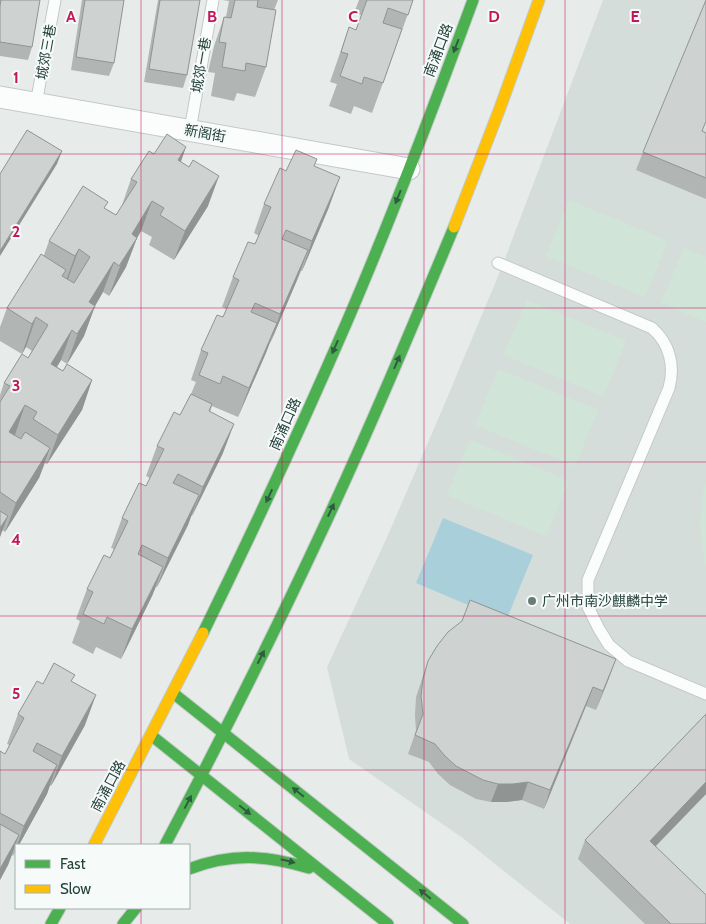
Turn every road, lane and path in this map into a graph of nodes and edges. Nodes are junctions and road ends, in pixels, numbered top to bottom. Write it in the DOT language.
graph roads {
  1 [pos="55,0"];
  2 [pos="213,0"];
  3 [pos="473,0"];
  4 [pos="539,0"];
  5 [pos="0,97"];
  6 [pos="36,104"];
  7 [pos="190,130"];
  8 [pos="409,168"];
  9 [pos="498,263"];
  10 [pos="173,693"];
  11 [pos="706,694"];
  12 [pos="223,733"];
  13 [pos="152,736"];
  14 [pos="202,776"];
  15 [pos="95,844"];
  16 [pos="166,844"];
  17 [pos="190,869"];
  18 [pos="331,879"];
  19 [pos="59,909"];
  20 [pos="130,909"];
  21 [pos="135,909"];
  22 [pos="51,924"];
  23 [pos="123,924"];
  24 [pos="388,924"];
  25 [pos="463,924"];
  1 -- 6 [label="lane, 城郊三巷"];
  2 -- 7 [label="lane, 城郊一巷"];
  3 -- 8 [label="main road, 南涌口路, one-way"];
  12 -- 4 [label="main road, one-way"];
  5 -- 6 [label="street, 新阁街"];
  6 -- 7 [label="street, 新阁街"];
  7 -- 8 [label="street, 新阁街"];
  8 -- 10 [label="main road, 南涌口路, one-way"];
  9 -- 11 [label="lane"];
  10 -- 12 [label="main road"];
  10 -- 13 [label="main road, 南涌口路"];
  12 -- 14 [label="main road"];
  25 -- 12 [label="main road, one-way"];
  13 -- 14 [label="main road"];
  13 -- 15 [label="main road, 南涌口路"];
  16 -- 14 [label="main road, one-way"];
  14 -- 18 [label="main road, one-way"];
  17 -- 18 [label="main road, one-way"];
  18 -- 24 [label="main road"];
  19 -- 22 [label="main road"];
  20 -- 23 [label="main road"];
  21 -- 23 [label="main road"];
}
